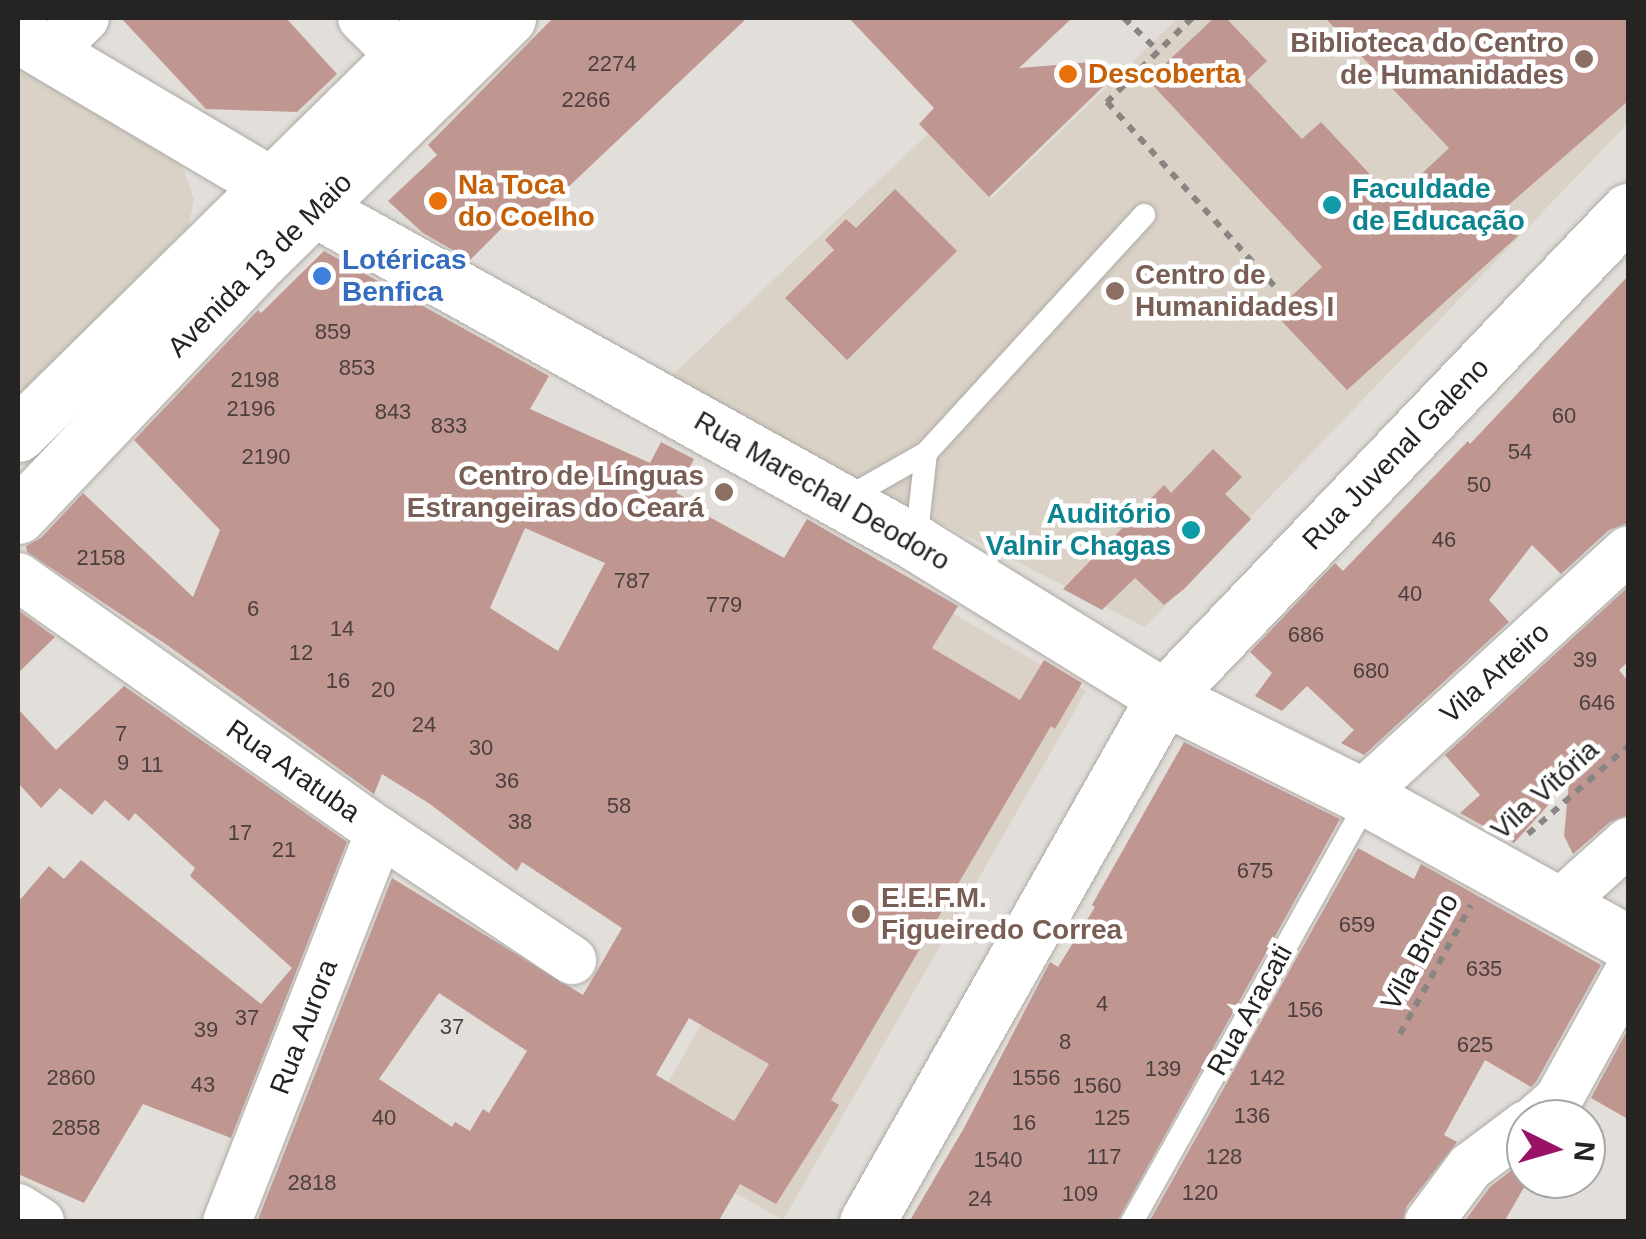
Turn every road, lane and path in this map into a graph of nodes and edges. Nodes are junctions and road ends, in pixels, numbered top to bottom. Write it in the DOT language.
graph roads {
  1 [pos="362,18"];
  2 [pos="441,18"];
  3 [pos="508,18"];
  4 [pos="1124,18"];
  5 [pos="1192,18"];
  6 [pos="50,35"];
  7 [pos="1158,50"];
  8 [pos="401,56"];
  9 [pos="292,195"];
  10 [pos="1628,212"];
  11 [pos="1144,215"];
  12 [pos="1276,288"];
  13 [pos="18,434"];
  14 [pos="926,453"];
  15 [pos="842,501"];
  16 [pos="18,516"];
  17 [pos="916,543"];
  18 [pos="1628,550"];
  19 [pos="18,577"];
  20 [pos="1164,697"];
  21 [pos="1628,746"];
  22 [pos="1364,797"];
  23 [pos="380,832"];
  24 [pos="1628,842"];
  25 [pos="1485,879"];
  26 [pos="1559,904"];
  27 [pos="1628,943"];
  28 [pos="572,960"];
  29 [pos="1628,974"];
  30 [pos="1400,1034"];
  31 [pos="1559,1099"];
  32 [pos="1506,1140"];
  33 [pos="18,1208"];
  34 [pos="40,1222"];
  35 [pos="227,1222"];
  36 [pos="868,1222"];
  37 [pos="1132,1222"];
  38 [pos="1430,1222"];
  1 -- 8 [label="street"];
  2 -- 8 [label="street, Avenida 13 de Maio"];
  3 -- 9 [label="street, Avenida 13 de Maio"];
  4 -- 7 [label="path"];
  5 -- 7 [label="path"];
  6 -- 9 [label="street, Rua Marechal Deodoro"];
  7 -- 12 [label="path"];
  8 -- 9 [label="street, Avenida 13 de Maio"];
  9 -- 13 [label="street, Avenida 13 de Maio"];
  9 -- 15 [label="street, Rua Marechal Deodoro"];
  9 -- 16 [label="street, Avenida 13 de Maio"];
  10 -- 20 [label="street, Rua Juvenal Galeno"];
  11 -- 14 [label="lane"];
  14 -- 15 [label="lane"];
  14 -- 17 [label="lane"];
  15 -- 17 [label="street, Rua Marechal Deodoro"];
  17 -- 20 [label="street, Rua Marechal Deodoro"];
  18 -- 22 [label="street, Vila Arteiro"];
  19 -- 23 [label="street, Rua Aratuba"];
  20 -- 22 [label="street, Rua Marechal Deodoro"];
  20 -- 36 [label="street, Rua Juvenal Galeno"];
  21 -- 25 [label="path, Vila Vitória"];
  22 -- 25 [label="street, Rua Marechal Deodoro"];
  22 -- 37 [label="lane, Rua Aracati"];
  23 -- 28 [label="street, Rua Aratuba"];
  23 -- 35 [label="street, Rua Aurora"];
  24 -- 26 [label="street"];
  25 -- 26 [label="street, Rua Marechal Deodoro"];
  25 -- 30 [label="path, Vila Bruno"];
  26 -- 27 [label="street, Rua Marechal Deodoro"];
  29 -- 31 [label="street"];
  32 -- 38 [label="street"];
  33 -- 34 [label="street"];
}
